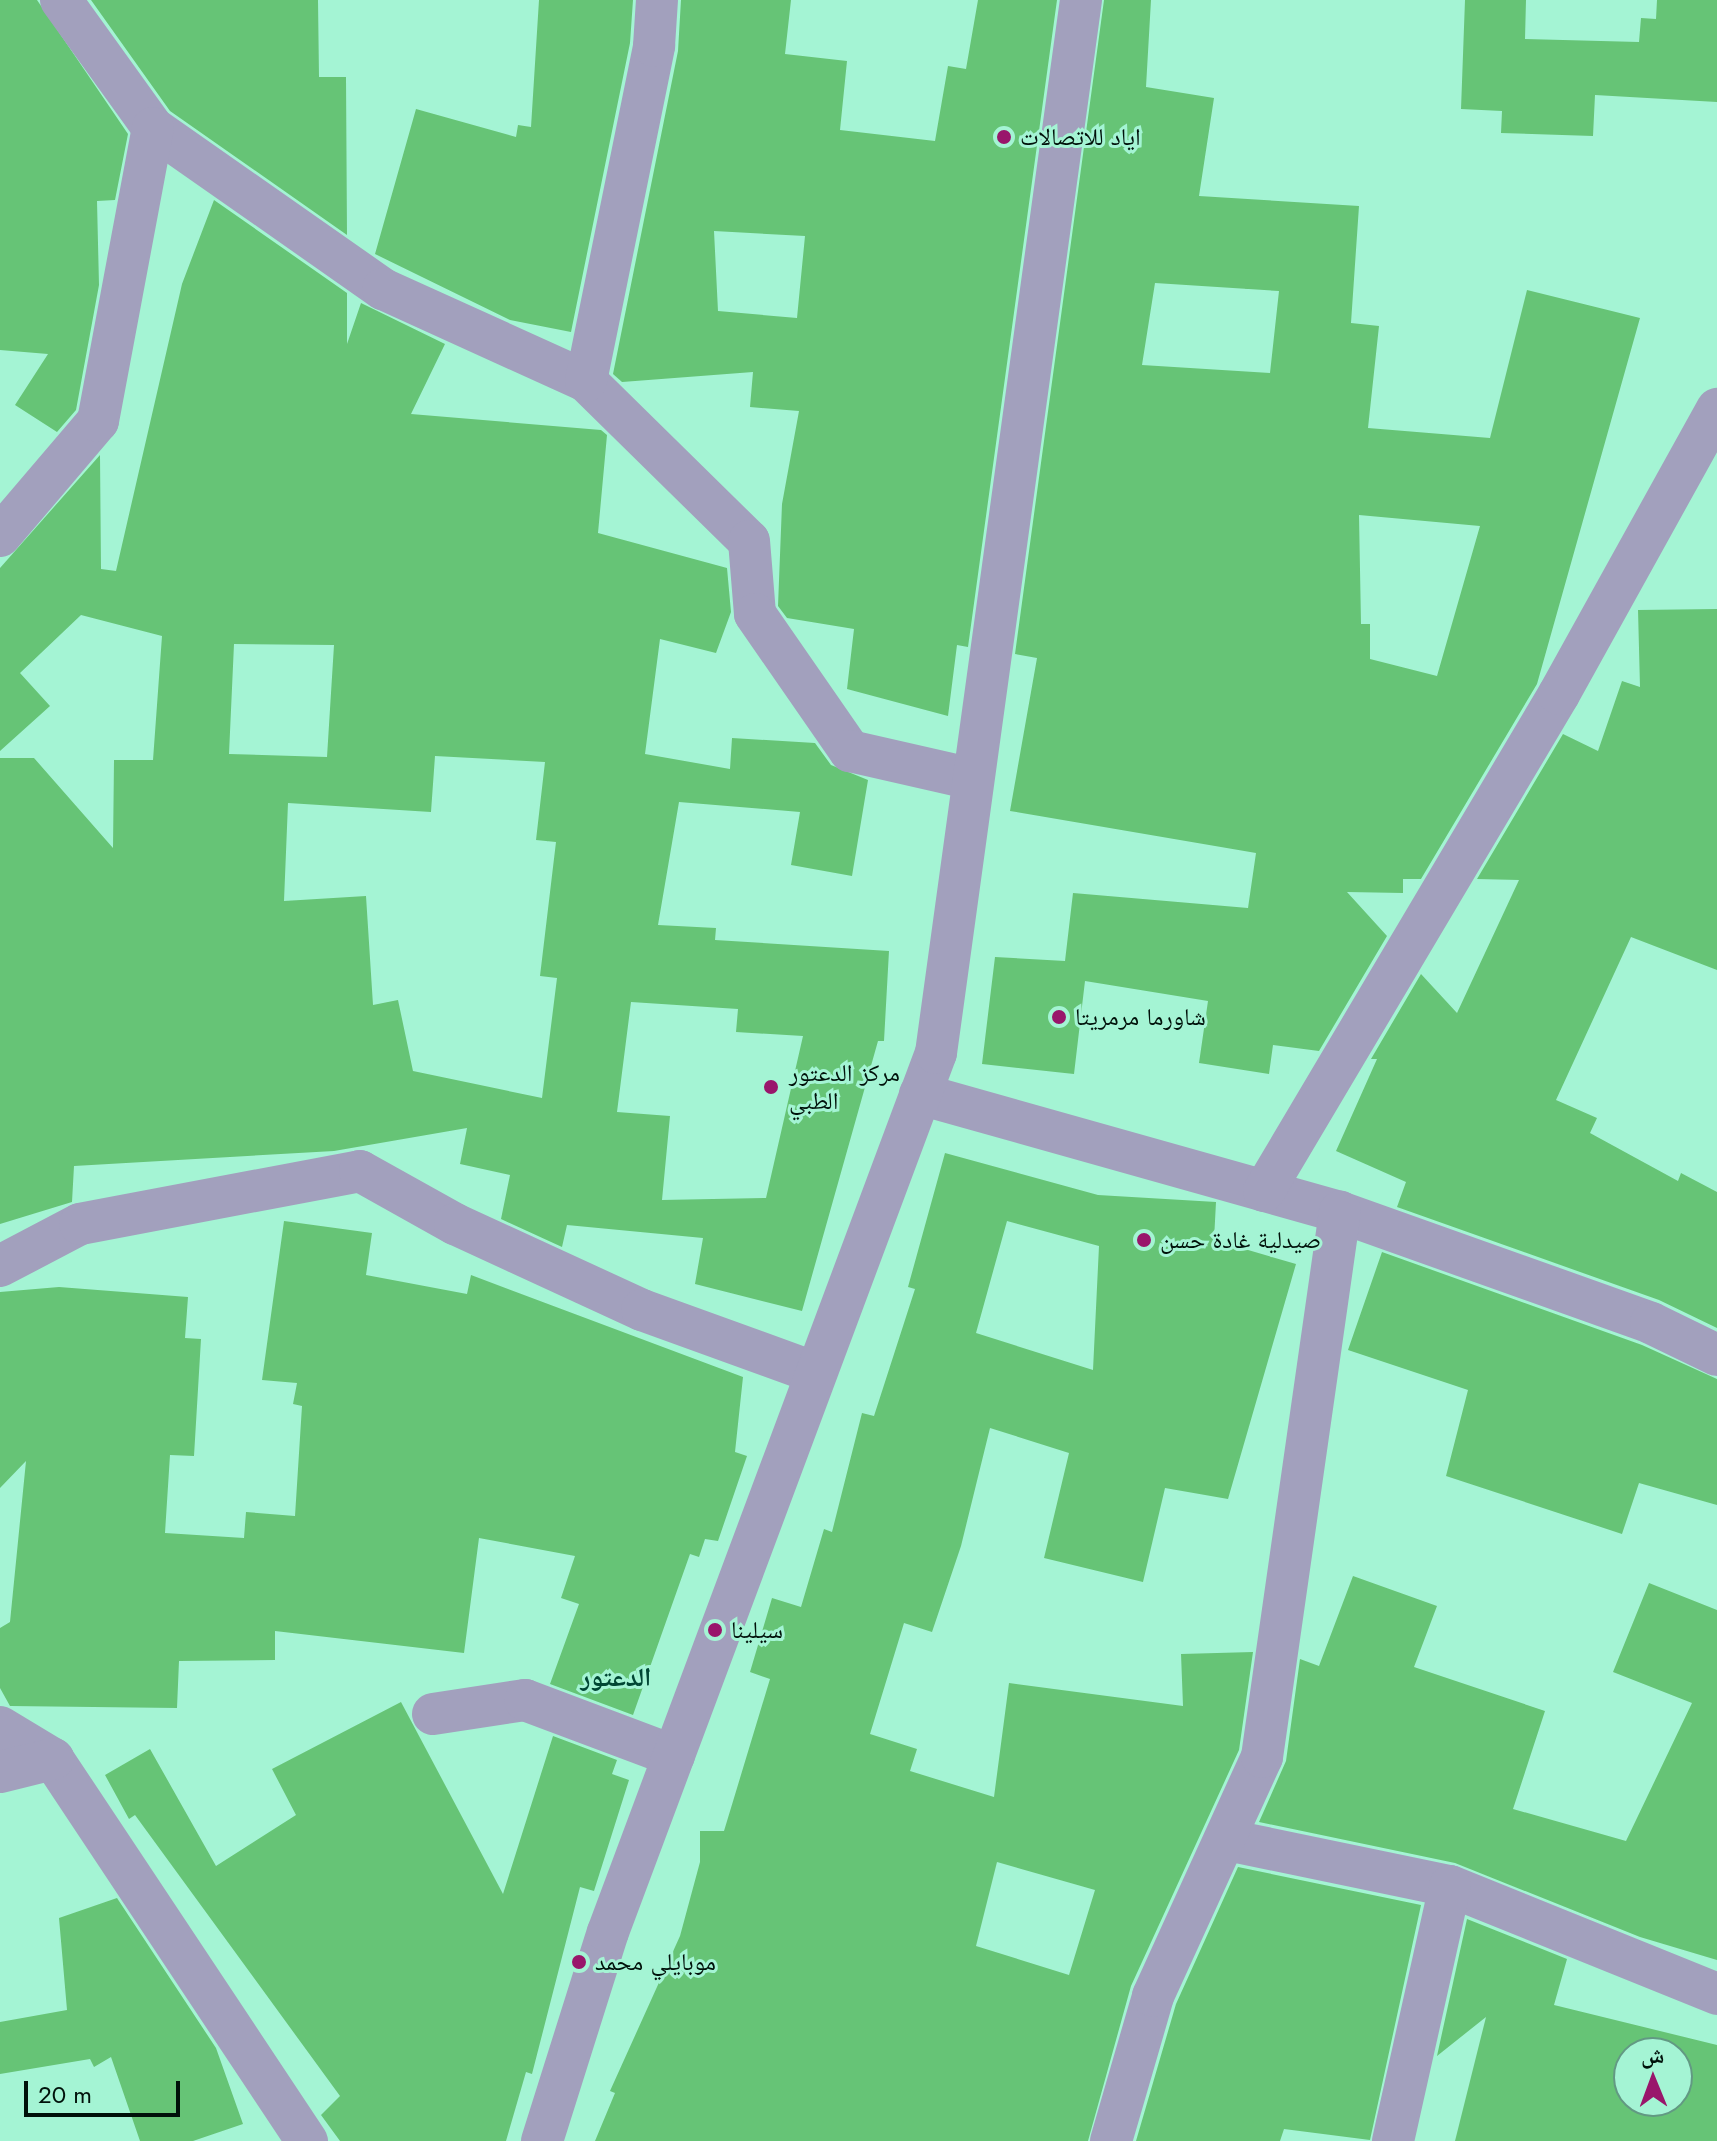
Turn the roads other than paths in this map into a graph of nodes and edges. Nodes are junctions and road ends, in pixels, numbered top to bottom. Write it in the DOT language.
graph roads {
  1 [pos="61,0"];
  2 [pos="657,0"];
  3 [pos="1081,0"];
  4 [pos="153,128"];
  5 [pos="586,381"];
  6 [pos="1717,409"];
  7 [pos="0,536"];
  8 [pos="973,779"];
  9 [pos="920,1094"];
  10 [pos="1264,1191"];
  11 [pos="1340,1212"];
  12 [pos="0,1266"];
  13 [pos="1717,1355"];
  14 [pos="816,1373"];
  15 [pos="433,1714"];
  16 [pos="0,1727"];
  17 [pos="674,1756"];
  18 [pos="53,1759"];
  19 [pos="0,1772"];
  20 [pos="1227,1840"];
  21 [pos="1450,1886"];
  22 [pos="1717,1994"];
  23 [pos="307,2141"];
  24 [pos="542,2141"];
  25 [pos="1111,2141"];
  26 [pos="1393,2141"];
  1 -- 4 [label="street"];
  2 -- 5 [label="street"];
  3 -- 8 [label="street"];
  4 -- 5 [label="street"];
  4 -- 7 [label="street"];
  5 -- 8 [label="street"];
  6 -- 10 [label="street"];
  8 -- 9 [label="street"];
  9 -- 10 [label="street"];
  9 -- 14 [label="street"];
  10 -- 11 [label="street"];
  11 -- 13 [label="street"];
  11 -- 20 [label="street"];
  12 -- 14 [label="street"];
  14 -- 17 [label="street"];
  15 -- 17 [label="street"];
  16 -- 18 [label="street"];
  17 -- 24 [label="street"];
  18 -- 19 [label="street"];
  18 -- 23 [label="street"];
  20 -- 21 [label="street"];
  20 -- 25 [label="street"];
  21 -- 22 [label="street"];
  21 -- 26 [label="street"];
}
